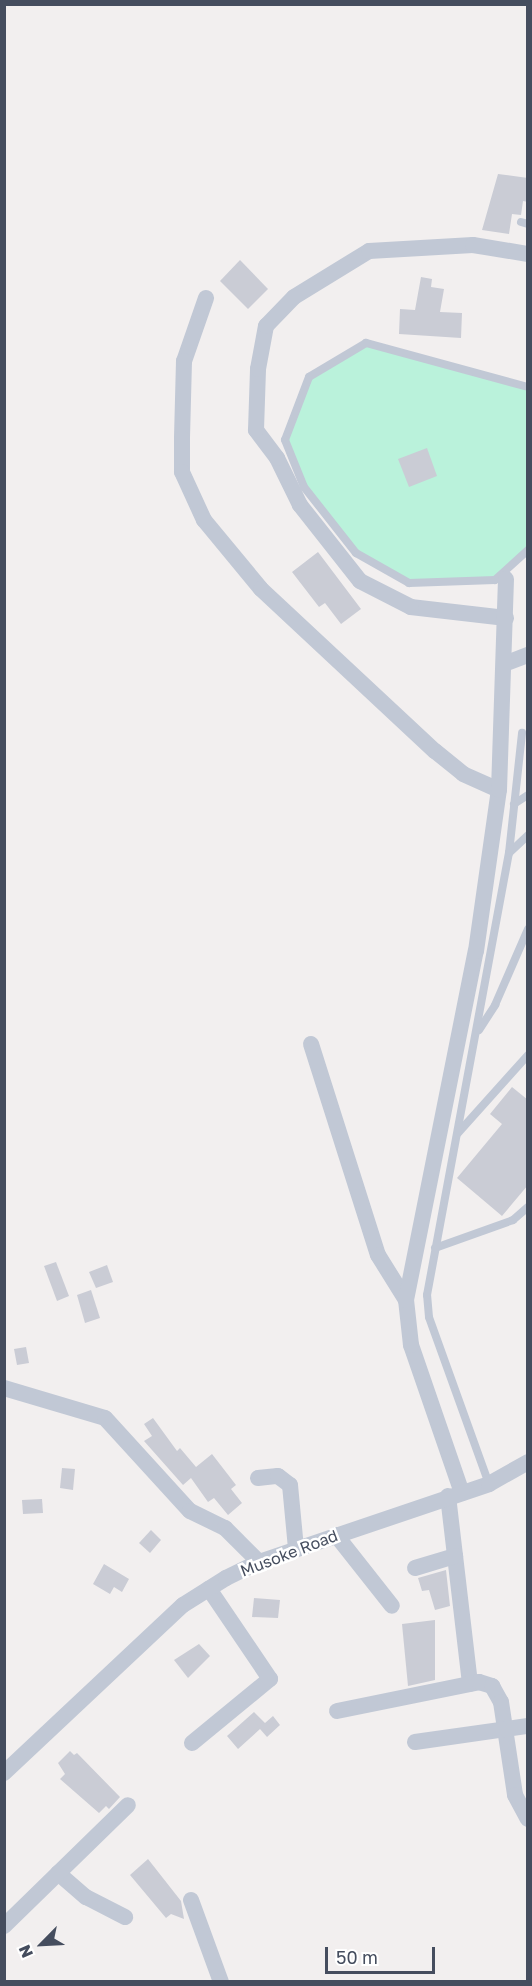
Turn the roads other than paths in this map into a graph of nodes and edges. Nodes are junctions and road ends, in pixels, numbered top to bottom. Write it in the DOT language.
graph roads {
  1 [pos="528,255"];
  2 [pos="206,298"];
  3 [pos="528,387"];
  4 [pos="528,550"];
  5 [pos="506,579"];
  6 [pos="506,618"];
  7 [pos="528,655"];
  8 [pos="504,664"];
  9 [pos="522,733"];
  10 [pos="499,790"];
  11 [pos="528,795"];
  12 [pos="514,804"];
  13 [pos="528,835"];
  14 [pos="509,853"];
  15 [pos="528,929"];
  16 [pos="475,1036"];
  17 [pos="311,1044"];
  18 [pos="528,1054"];
  19 [pos="457,1134"];
  20 [pos="528,1206"];
  21 [pos="435,1248"];
  22 [pos="406,1300"];
  23 [pos="4,1388"];
  24 [pos="528,1462"];
  25 [pos="258,1478"];
  26 [pos="489,1484"];
  27 [pos="455,1494"];
  28 [pos="336,1535"];
  29 [pos="296,1548"];
  30 [pos="455,1556"];
  31 [pos="259,1562"];
  32 [pos="415,1568"];
  33 [pos="209,1589"];
  34 [pos="392,1606"];
  35 [pos="470,1684"];
  36 [pos="337,1711"];
  37 [pos="528,1726"];
  38 [pos="505,1730"];
  39 [pos="415,1742"];
  40 [pos="192,1743"];
  41 [pos="7,1766"];
  42 [pos="129,1805"];
  43 [pos="528,1819"];
  44 [pos="58,1873"];
  45 [pos="191,1900"];
  46 [pos="125,1917"];
  47 [pos="4,1926"];
  48 [pos="221,1982"];
  1 -- 6 [label="street"];
  2 -- 10 [label="street"];
  3 -- 4 [label="lane"];
  5 -- 6 [label="street"];
  6 -- 8 [label="street"];
  7 -- 8 [label="street"];
  8 -- 10 [label="street"];
  9 -- 12 [label="lane"];
  10 -- 22 [label="street"];
  11 -- 12 [label="lane"];
  12 -- 14 [label="lane"];
  13 -- 14 [label="lane"];
  14 -- 16 [label="lane"];
  15 -- 16 [label="lane"];
  16 -- 19 [label="lane"];
  17 -- 22 [label="street"];
  18 -- 19 [label="lane"];
  19 -- 21 [label="lane"];
  20 -- 21 [label="lane"];
  21 -- 26 [label="lane"];
  22 -- 27 [label="street"];
  23 -- 31 [label="street"];
  24 -- 26 [label="street, Musoke Road"];
  25 -- 29 [label="street"];
  26 -- 27 [label="street, Musoke Road"];
  27 -- 28 [label="street, Musoke Road"];
  27 -- 30 [label="street"];
  28 -- 29 [label="street, Musoke Road"];
  28 -- 34 [label="street"];
  29 -- 31 [label="street, Musoke Road"];
  30 -- 32 [label="street"];
  30 -- 35 [label="street"];
  31 -- 33 [label="street, Musoke Road"];
  33 -- 40 [label="street"];
  33 -- 41 [label="street, Musoke Road"];
  35 -- 36 [label="street"];
  35 -- 38 [label="street"];
  37 -- 38 [label="street"];
  38 -- 39 [label="street"];
  38 -- 43 [label="street"];
  42 -- 44 [label="street"];
  44 -- 46 [label="street"];
  44 -- 47 [label="street"];
  45 -- 48 [label="street"];
}
